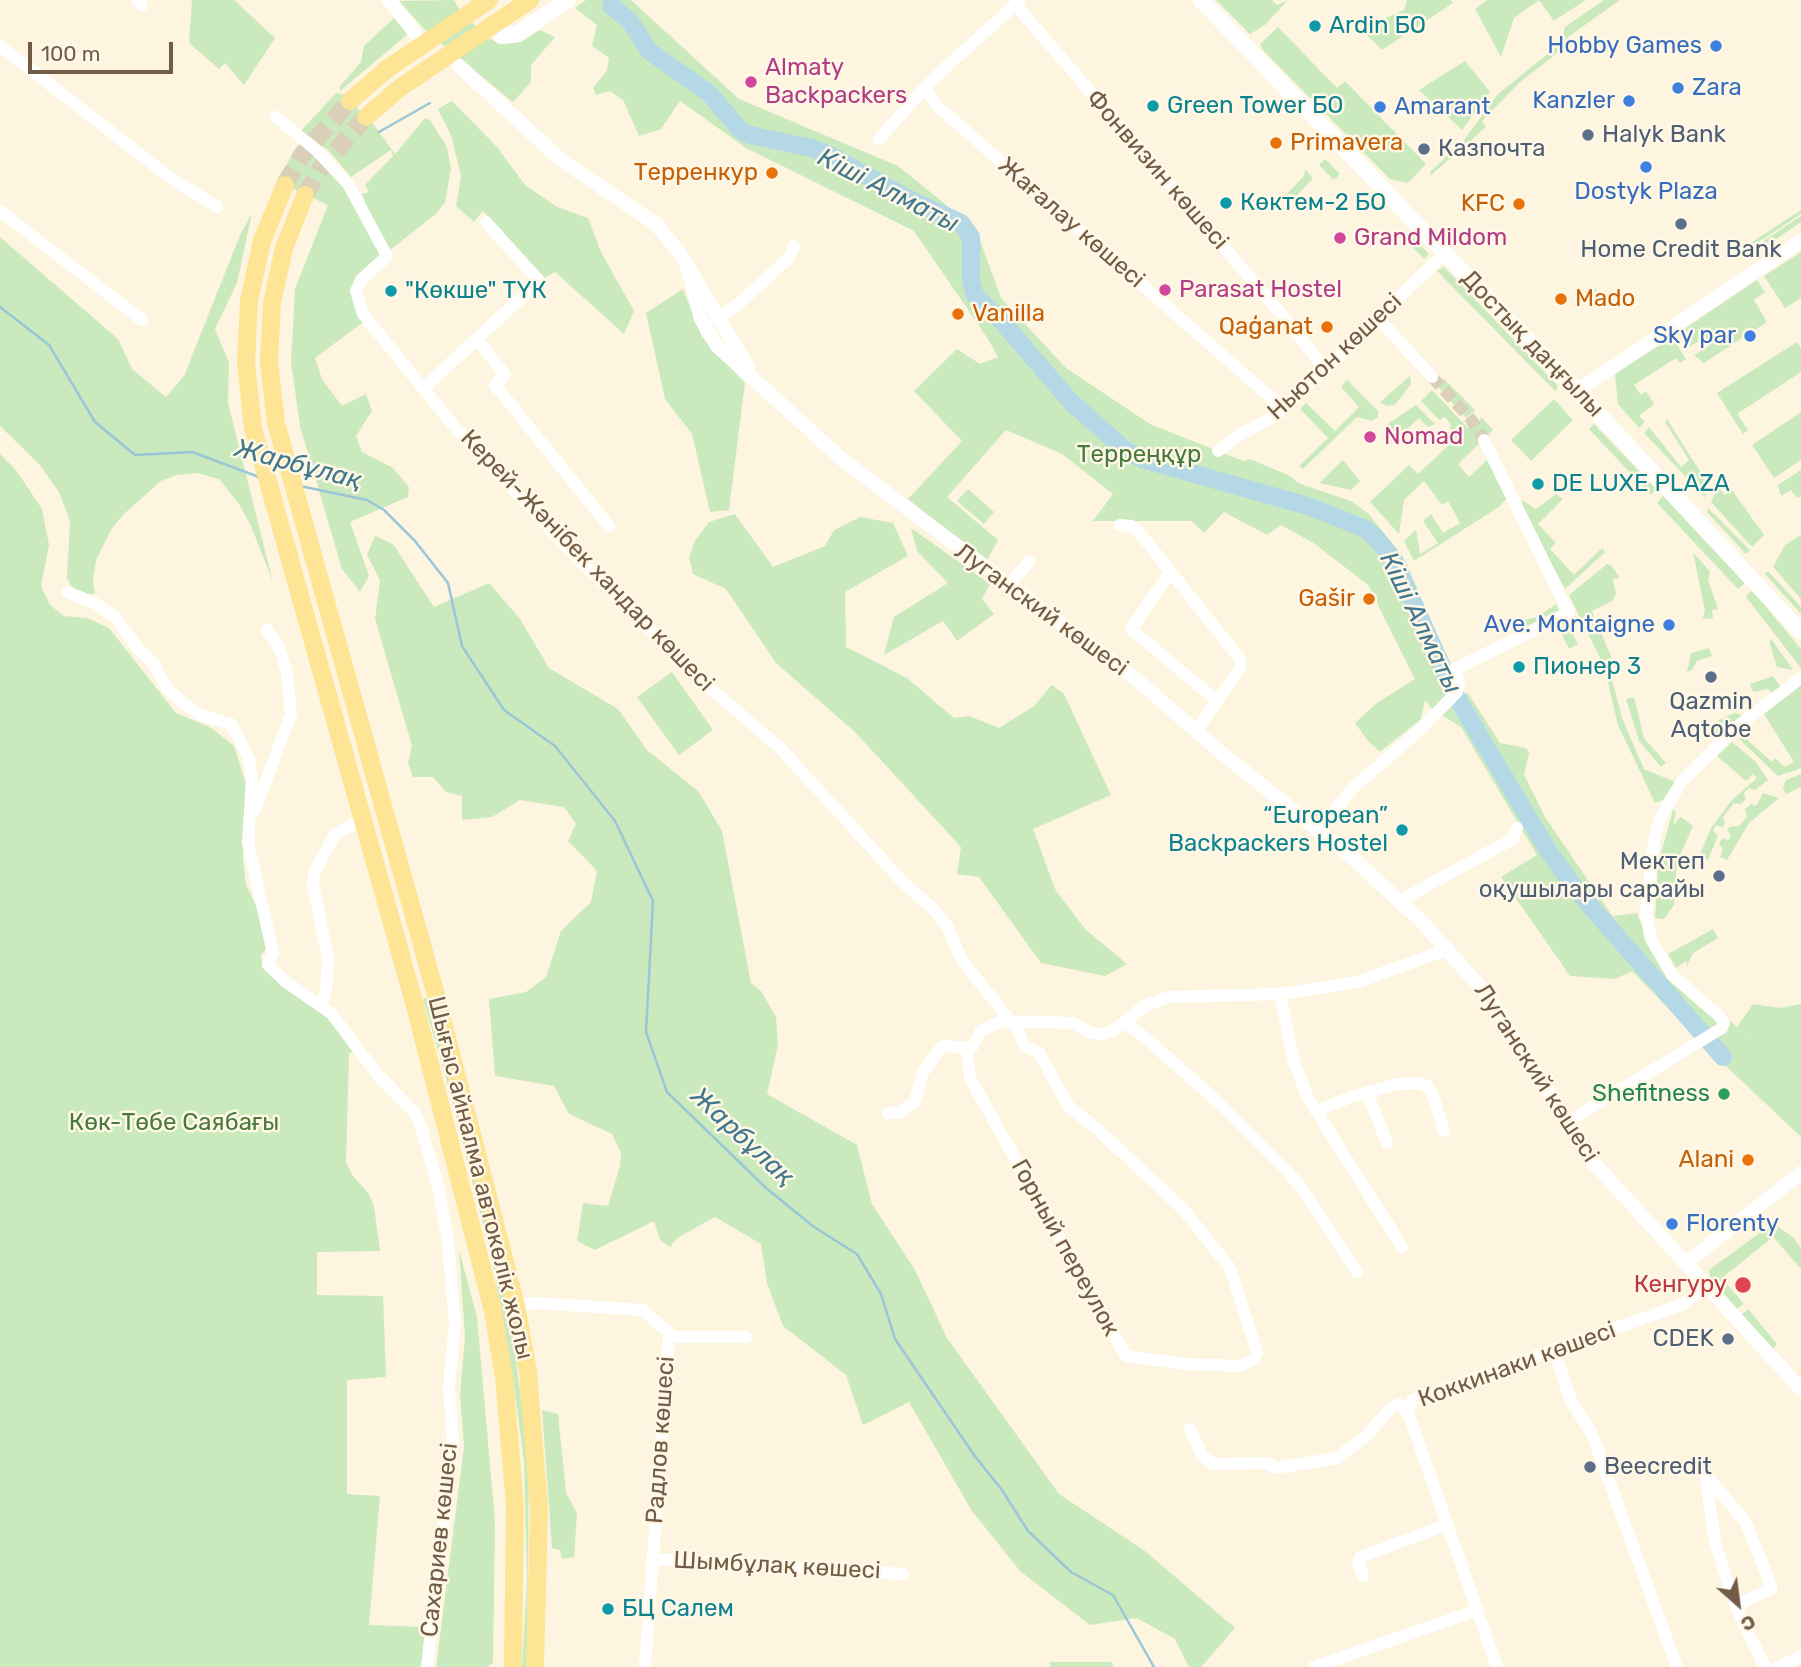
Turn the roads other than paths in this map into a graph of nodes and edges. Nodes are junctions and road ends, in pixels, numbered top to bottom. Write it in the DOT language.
graph roads {
  1 [pos="389,0"];
  2 [pos="489,0"];
  3 [pos="568,0"];
  4 [pos="1201,0"];
  5 [pos="1017,1"];
  6 [pos="526,2"];
  7 [pos="415,33"];
  8 [pos="501,36"];
  9 [pos="0,46"];
  10 [pos="457,65"];
  11 [pos="926,88"];
  12 [pos="350,101"];
  13 [pos="276,117"];
  14 [pos="366,117"];
  15 [pos="879,139"];
  16 [pos="285,185"];
  17 [pos="305,195"];
  18 [pos="218,207"];
  19 [pos="0,211"];
  20 [pos="486,222"];
  21 [pos="1801,241"];
  22 [pos="794,246"];
  23 [pos="1445,253"];
  24 [pos="687,266"];
  25 [pos="717,318"];
  26 [pos="1378,318"];
  27 [pos="142,320"];
  28 [pos="477,339"];
  29 [pos="1325,369"];
  30 [pos="1432,377"];
  31 [pos="424,388"];
  32 [pos="766,388"];
  33 [pos="1577,391"];
  34 [pos="1284,409"];
  35 [pos="1484,440"];
  36 [pos="1218,451"];
  37 [pos="1120,525"];
  38 [pos="609,526"];
  39 [pos="1029,562"];
  40 [pos="1169,574"];
  41 [pos="1008,584"];
  42 [pos="68,592"];
  43 [pos="267,630"];
  44 [pos="1801,632"];
  45 [pos="1801,678"];
  46 [pos="1217,701"];
  47 [pos="1196,731"];
  48 [pos="251,818"];
  49 [pos="362,820"];
  50 [pos="1517,828"];
  51 [pos="1318,830"];
  52 [pos="1399,901"];
  53 [pos="1449,949"];
  54 [pos="1280,994"];
  55 [pos="321,1005"];
  56 [pos="1010,1020"];
  57 [pos="1124,1023"];
  58 [pos="967,1048"];
  59 [pos="1367,1093"];
  60 [pos="1316,1111"];
  61 [pos="888,1113"];
  62 [pos="1566,1123"];
  63 [pos="1444,1131"];
  64 [pos="1387,1143"];
  65 [pos="1799,1175"];
  66 [pos="1402,1247"];
  67 [pos="1686,1263"];
  68 [pos="1357,1272"];
  69 [pos="1706,1287"];
  70 [pos="516,1305"];
  71 [pos="669,1337"];
  72 [pos="746,1337"];
  73 [pos="1554,1350"];
  74 [pos="1801,1389"];
  75 [pos="1408,1412"];
  76 [pos="1190,1429"];
  77 [pos="1446,1525"];
  78 [pos="652,1559"];
  79 [pos="903,1574"];
  80 [pos="1363,1576"];
  81 [pos="1736,1605"];
  82 [pos="1478,1610"];
  83 [pos="1801,1657"];
  84 [pos="427,1667"];
  85 [pos="513,1667"];
  86 [pos="535,1667"];
  87 [pos="645,1667"];
  88 [pos="1316,1667"];
  89 [pos="1497,1667"];
  90 [pos="1677,1667"];
  91 [pos="1765,1667"];
  92 [pos="1777,1667"];
  1 -- 7 [label="street"];
  2 -- 12 [label="main road"];
  3 -- 8 [label="main road"];
  4 -- 23 [label="main road, Достық даңғылы"];
  5 -- 11 [label="street"];
  5 -- 29 [label="street, Фонвизин көшесі"];
  6 -- 14 [label="main road"];
  9 -- 18 [label="street"];
  10 -- 24 [label="street, Луганский көшесі"];
  11 -- 15 [label="street"];
  11 -- 34 [label="street, Жағалау көшесі"];
  13 -- 31 [label="street, Керей-Жәнібек хандар көшесі"];
  16 -- 49 [label="main road"];
  17 -- 70 [label="main road, Шығыс айналма автокөлік жолы"];
  19 -- 27 [label="street"];
  20 -- 28 [label="street"];
  21 -- 33 [label="street"];
  22 -- 25 [label="street"];
  23 -- 26 [label="street, Ньютон көшесі"];
  23 -- 33 [label="main road, Достық даңғылы"];
  24 -- 25 [label="street, Луганский көшесі"];
  24 -- 32 [label="street, Луганский көшесі"];
  25 -- 32 [label="street, Луганский көшесі"];
  26 -- 29 [label="street, Ньютон көшесі"];
  26 -- 30 [label="street"];
  28 -- 31 [label="street"];
  28 -- 38 [label="street"];
  29 -- 34 [label="street, Ньютон көшесі"];
  31 -- 56 [label="street, Керей-Жәнібек хандар көшесі"];
  32 -- 41 [label="street, Луганский көшесі"];
  33 -- 44 [label="main road, Достық даңғылы"];
  34 -- 36 [label="street, Ньютон көшесі"];
  35 -- 51 [label="street"];
  37 -- 40 [label="street"];
  39 -- 41 [label="street"];
  40 -- 46 [label="street"];
  40 -- 46 [label="street"];
  41 -- 47 [label="street, Луганский көшесі"];
  42 -- 48 [label="street, Сахариев көшесі"];
  43 -- 48 [label="street"];
  45 -- 62 [label="street"];
  46 -- 47 [label="street"];
  47 -- 51 [label="street, Луганский көшесі"];
  48 -- 55 [label="street, Сахариев көшесі"];
  49 -- 55 [label="street"];
  49 -- 85 [label="main road"];
  50 -- 52 [label="street"];
  51 -- 52 [label="street, Луганский көшесі"];
  52 -- 53 [label="street, Луганский көшесі"];
  53 -- 54 [label="street"];
  53 -- 62 [label="street, Луганский көшесі"];
  54 -- 57 [label="street"];
  54 -- 60 [label="street"];
  55 -- 84 [label="street, Сахариев көшесі"];
  56 -- 57 [label="street"];
  56 -- 58 [label="street"];
  56 -- 58 [label="street, Горный переулок"];
  57 -- 68 [label="street"];
  58 -- 61 [label="street"];
  59 -- 60 [label="street"];
  59 -- 63 [label="street"];
  59 -- 64 [label="street"];
  60 -- 66 [label="street"];
  62 -- 67 [label="street, Луганский көшесі"];
  65 -- 67 [label="street"];
  67 -- 69 [label="street, Луганский көшесі"];
  69 -- 73 [label="street, Коккинаки көшесі"];
  69 -- 74 [label="street, Луганский көшесі"];
  70 -- 71 [label="street, Радлов көшесі"];
  70 -- 86 [label="main road, Шығыс айналма автокөлік жолы"];
  71 -- 72 [label="street"];
  71 -- 78 [label="street, Радлов көшесі"];
  73 -- 75 [label="street, Коккинаки көшесі"];
  73 -- 90 [label="street"];
  75 -- 76 [label="street"];
  75 -- 77 [label="street"];
  77 -- 80 [label="street"];
  77 -- 82 [label="street"];
  78 -- 79 [label="street, Шымбұлақ көшесі"];
  78 -- 87 [label="street, Радлов көшесі"];
  81 -- 81 [label="street"];
  81 -- 91 [label="street"];
  82 -- 88 [label="street"];
  82 -- 89 [label="street"];
  83 -- 92 [label="street"];
}
